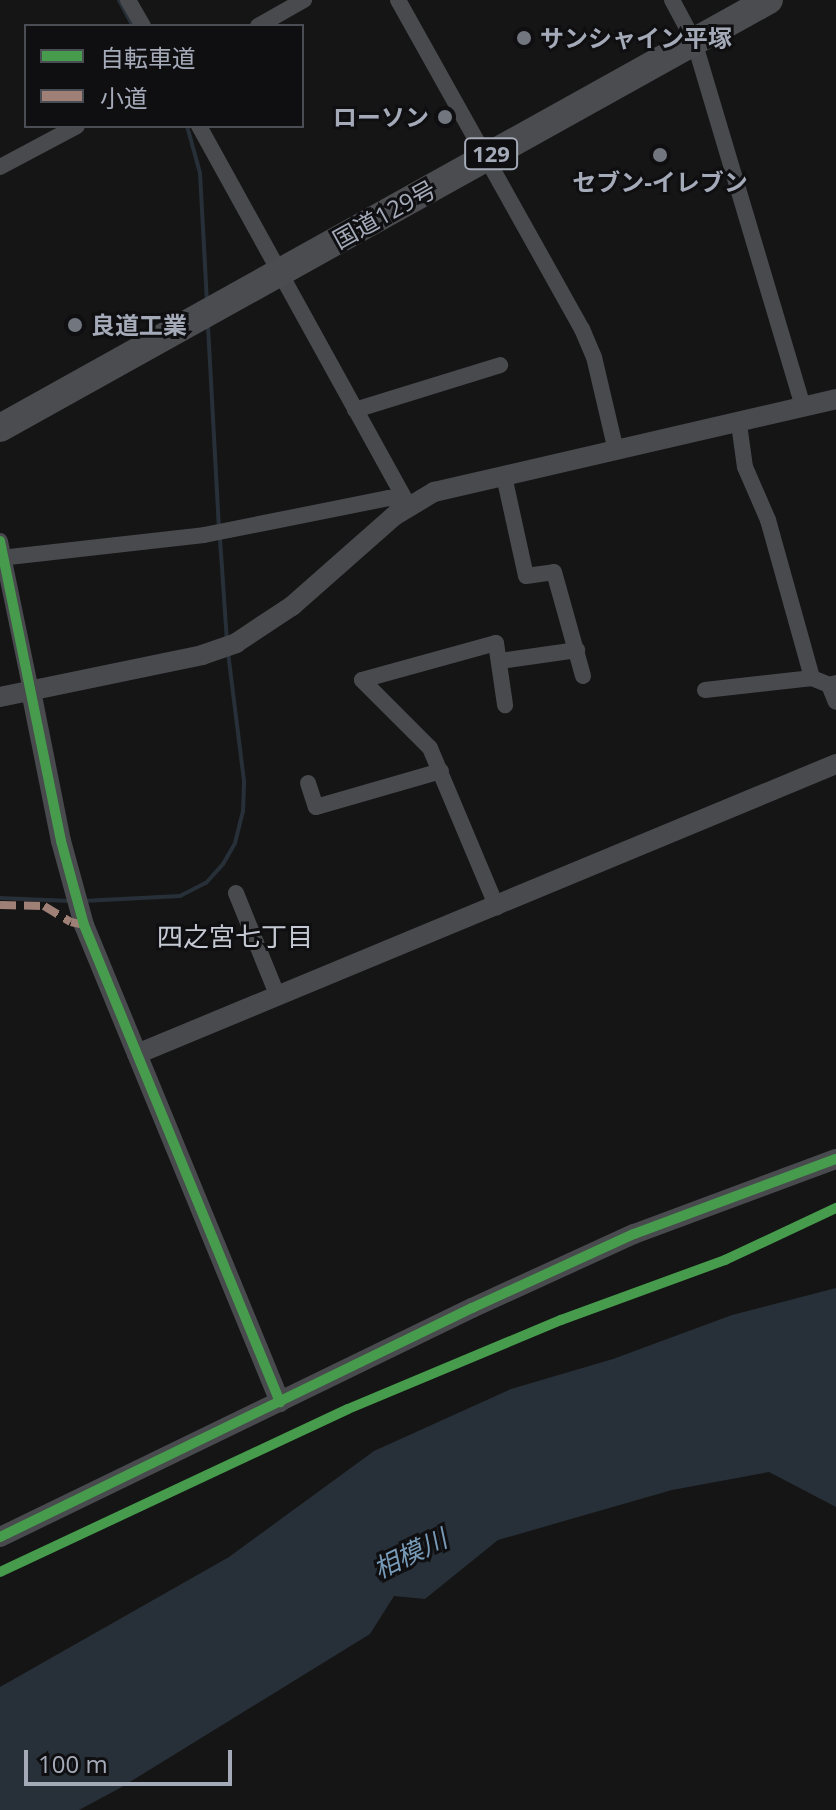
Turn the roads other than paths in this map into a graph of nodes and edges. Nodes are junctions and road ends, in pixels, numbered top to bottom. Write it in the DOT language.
graph roads {
  1 [pos="128,0"];
  2 [pos="304,0"];
  3 [pos="398,0"];
  4 [pos="672,0"];
  5 [pos="733,0"];
  6 [pos="769,0"];
  7 [pos="142,24"];
  8 [pos="262,24"];
  9 [pos="690,33"];
  10 [pos="73,128"];
  11 [pos="200,128"];
  12 [pos="481,150"];
  13 [pos="0,167"];
  14 [pos="276,265"];
  15 [pos="208,304"];
  16 [pos="500,365"];
  17 [pos="836,399"];
  18 [pos="803,407"];
  19 [pos="0,408"];
  20 [pos="355,410"];
  21 [pos="739,424"];
  22 [pos="0,428"];
  23 [pos="616,451"];
  24 [pos="504,476"];
  25 [pos="408,505"];
  26 [pos="1,552"];
  27 [pos="577,650"];
  28 [pos="500,661"];
  29 [pos="583,676"];
  30 [pos="812,678"];
  31 [pos="832,684"];
  32 [pos="705,690"];
  33 [pos="31,691"];
  34 [pos="0,697"];
  35 [pos="836,702"];
  36 [pos="505,705"];
  37 [pos="836,764"];
  38 [pos="441,771"];
  39 [pos="308,783"];
  40 [pos="236,893"];
  41 [pos="497,907"];
  42 [pos="278,997"];
  43 [pos="137,1054"];
  44 [pos="836,1159"];
  45 [pos="280,1402"];
  46 [pos="0,1537"];
  1 -- 7 [label="street"];
  2 -- 8 [label="street"];
  3 -- 12 [label="street"];
  4 -- 9 [label="street"];
  5 -- 9 [label="highway, 国道129号 / 129"];
  6 -- 9 [label="highway, 国道129号 / 129"];
  9 -- 12 [label="highway, 国道129号 / 129"];
  9 -- 18 [label="street"];
  10 -- 13 [label="street"];
  11 -- 14 [label="street"];
  12 -- 14 [label="highway, 国道129号 / 129"];
  12 -- 23 [label="street"];
  14 -- 15 [label="highway, 国道129号 / 129"];
  14 -- 20 [label="street"];
  15 -- 19 [label="highway, 国道129号 / 129"];
  15 -- 22 [label="highway, 国道129号 / 129"];
  16 -- 20 [label="street"];
  17 -- 18 [label="street"];
  18 -- 21 [label="street"];
  20 -- 25 [label="street"];
  21 -- 23 [label="street"];
  21 -- 30 [label="street"];
  23 -- 24 [label="street"];
  24 -- 25 [label="street"];
  24 -- 27 [label="street"];
  25 -- 26 [label="street"];
  25 -- 33 [label="street"];
  26 -- 33 [label="street"];
  27 -- 28 [label="street"];
  27 -- 29 [label="street"];
  28 -- 36 [label="street"];
  28 -- 38 [label="street"];
  30 -- 31 [label="street"];
  30 -- 32 [label="street"];
  31 -- 35 [label="street"];
  33 -- 34 [label="street"];
  33 -- 43 [label="street"];
  37 -- 41 [label="street"];
  38 -- 39 [label="street"];
  38 -- 41 [label="street"];
  40 -- 42 [label="street"];
  41 -- 42 [label="street"];
  42 -- 43 [label="street"];
  43 -- 45 [label="street"];
  44 -- 45 [label="street"];
  45 -- 46 [label="street"];
}
